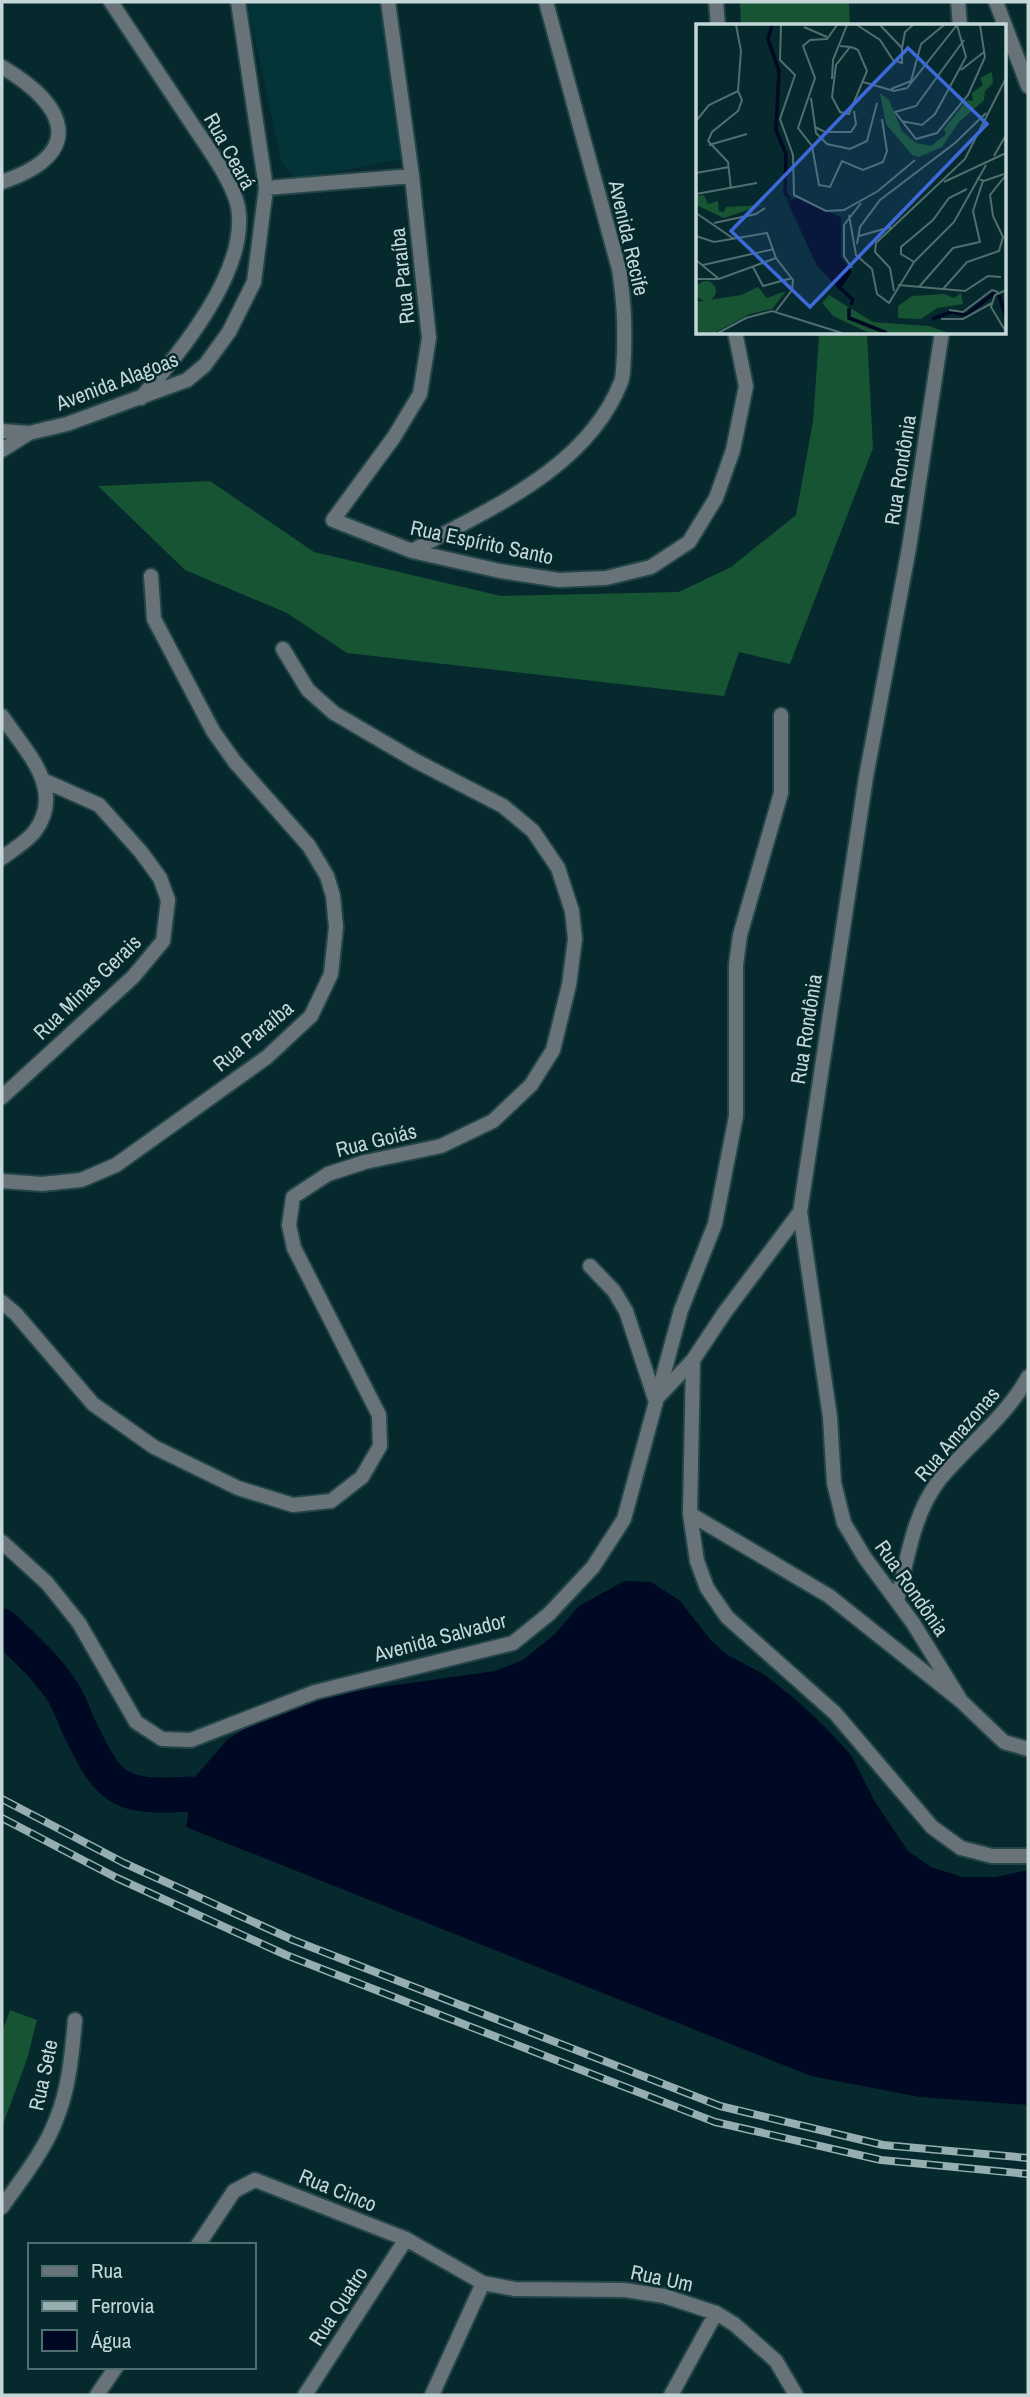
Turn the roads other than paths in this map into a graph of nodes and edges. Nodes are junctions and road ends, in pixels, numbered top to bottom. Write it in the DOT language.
graph roads {
  1 [pos="111,2"];
  2 [pos="238,2"];
  3 [pos="388,2"];
  4 [pos="546,2"];
  5 [pos="716,2"];
  6 [pos="958,2"];
  7 [pos="996,2"];
  8 [pos="718,24"];
  9 [pos="960,24"];
  10 [pos="1004,24"];
  11 [pos="1006,28"];
  12 [pos="2,67"];
  13 [pos="1028,86"];
  14 [pos="412,176"];
  15 [pos="2,182"];
  16 [pos="266,188"];
  17 [pos="735,334"];
  18 [pos="942,334"];
  19 [pos="140,399"];
  20 [pos="2,431"];
  21 [pos="29,433"];
  22 [pos="2,450"];
  23 [pos="333,520"];
  24 [pos="412,551"];
  25 [pos="151,576"];
  26 [pos="283,649"];
  27 [pos="781,715"];
  28 [pos="2,716"];
  29 [pos="46,781"];
  30 [pos="2,859"];
  31 [pos="2,1097"];
  32 [pos="2,1181"];
  33 [pos="800,1212"];
  34 [pos="590,1266"];
  35 [pos="2,1302"];
  36 [pos="693,1360"];
  37 [pos="1028,1377"];
  38 [pos="656,1400"];
  39 [pos="690,1514"];
  40 [pos="2,1542"];
  41 [pos="897,1601"];
  42 [pos="961,1701"];
  43 [pos="1028,1749"];
  44 [pos="1028,1856"];
  45 [pos="75,2020"];
  46 [pos="2,2207"];
  47 [pos="406,2239"];
  48 [pos="199,2243"];
  49 [pos="483,2283"];
  50 [pos="716,2313"];
  51 [pos="115,2369"];
  52 [pos="97,2395"];
  53 [pos="305,2395"];
  54 [pos="432,2395"];
  55 [pos="671,2395"];
  56 [pos="796,2395"];
  1 -- 19 [label="street, Rua Ceará"];
  2 -- 16 [label="street, Avenida Alagoas"];
  3 -- 14 [label="street, Rua Paraíba"];
  4 -- 24 [label="street, Avenida Recife"];
  5 -- 8 [label="street"];
  6 -- 9 [label="street"];
  7 -- 10 [label="street"];
  11 -- 13 [label="street"];
  12 -- 15 [label="street"];
  14 -- 16 [label="street"];
  14 -- 23 [label="street, Rua Paraíba"];
  16 -- 19 [label="street, Avenida Alagoas"];
  17 -- 24 [label="street, Rua Espírito Santo"];
  18 -- 33 [label="street, Rua Rondônia"];
  19 -- 21 [label="street, Avenida Alagoas"];
  20 -- 21 [label="street"];
  21 -- 22 [label="street, Avenida Alagoas"];
  23 -- 24 [label="street, Rua Espírito Santo"];
  25 -- 32 [label="street, Rua Paraíba"];
  26 -- 35 [label="street, Rua Goiás"];
  27 -- 38 [label="street"];
  28 -- 29 [label="street"];
  29 -- 30 [label="street"];
  29 -- 31 [label="street, Rua Minas Gerais"];
  33 -- 36 [label="street, Avenida Salvador"];
  33 -- 41 [label="street, Rua Rondônia"];
  34 -- 38 [label="street"];
  36 -- 38 [label="street, Avenida Salvador"];
  36 -- 39 [label="street"];
  37 -- 41 [label="street, Rua Amazonas"];
  38 -- 40 [label="street, Avenida Salvador"];
  39 -- 42 [label="street, Rua Rondônia"];
  39 -- 44 [label="street"];
  41 -- 42 [label="street, Rua Rondônia"];
  42 -- 43 [label="street, Rua Rondônia"];
  45 -- 46 [label="street, Rua Sete"];
  47 -- 48 [label="street, Rua Cinco"];
  47 -- 49 [label="street, Rua Cinco"];
  47 -- 53 [label="street, Rua Quatro"];
  49 -- 50 [label="street, Rua Um"];
  49 -- 54 [label="street"];
  50 -- 55 [label="street"];
  50 -- 56 [label="street, Rua Um"];
  51 -- 52 [label="street"];
}
